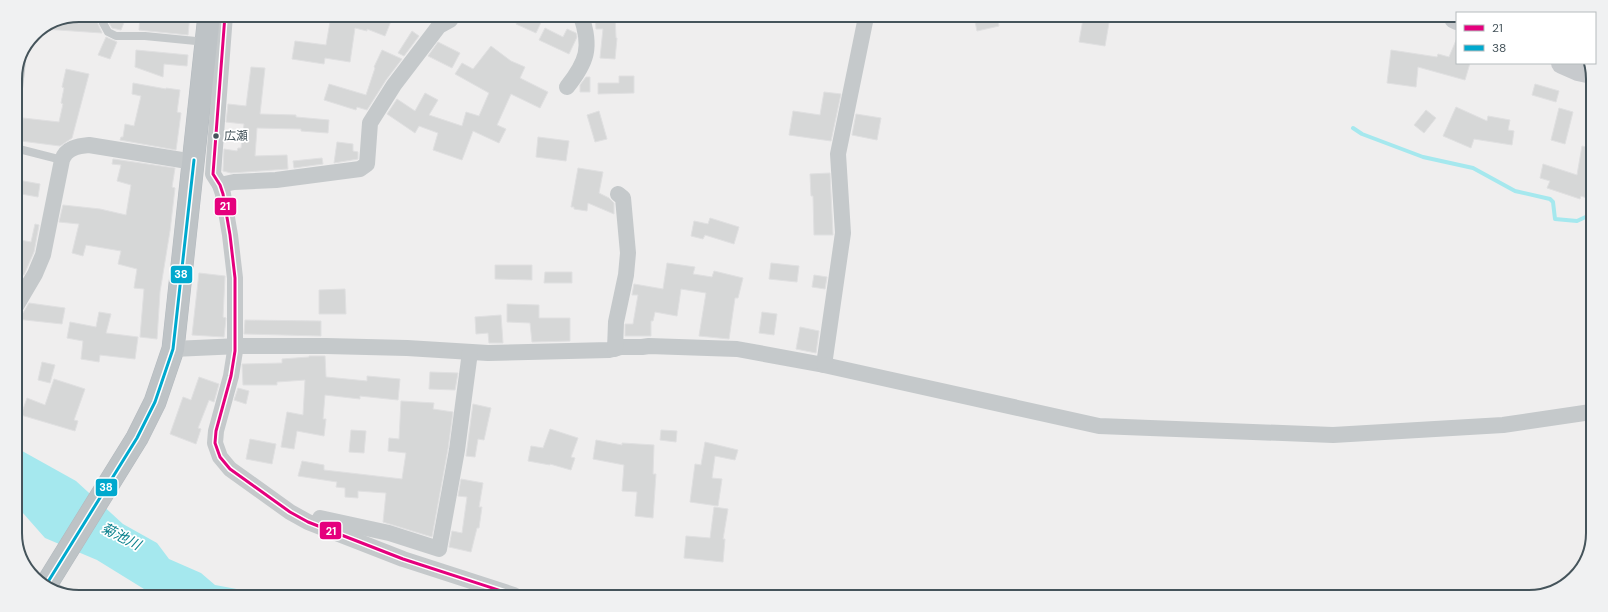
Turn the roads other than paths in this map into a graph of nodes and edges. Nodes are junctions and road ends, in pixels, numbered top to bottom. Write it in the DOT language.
graph roads {
  1 [pos="104,22"];
  2 [pos="208,22"];
  3 [pos="225,22"];
  4 [pos="446,22"];
  5 [pos="583,22"];
  6 [pos="865,22"];
  7 [pos="206,42"];
  8 [pos="567,87"];
  9 [pos="22,150"];
  10 [pos="62,160"];
  11 [pos="194,162"];
  12 [pos="220,184"];
  13 [pos="618,194"];
  14 [pos="22,296"];
  15 [pos="234,346"];
  16 [pos="173,349"];
  17 [pos="615,349"];
  18 [pos="470,352"];
  19 [pos="824,365"];
  20 [pos="1586,413"];
  21 [pos="290,512"];
  22 [pos="53,583"];
  23 [pos="499,590"];
  1 -- 7 [label="lane"];
  2 -- 7 [label="highway"];
  3 -- 12 [label="street"];
  4 -- 12 [label="street"];
  5 -- 8 [label="street"];
  6 -- 19 [label="street"];
  7 -- 11 [label="highway"];
  9 -- 10 [label="lane"];
  10 -- 11 [label="street"];
  10 -- 14 [label="street"];
  11 -- 16 [label="highway"];
  12 -- 15 [label="street"];
  13 -- 17 [label="street"];
  15 -- 16 [label="street"];
  15 -- 18 [label="street"];
  15 -- 21 [label="street"];
  16 -- 22 [label="highway"];
  17 -- 18 [label="street"];
  17 -- 19 [label="street"];
  18 -- 21 [label="street"];
  19 -- 20 [label="street"];
  21 -- 23 [label="street"];
}
